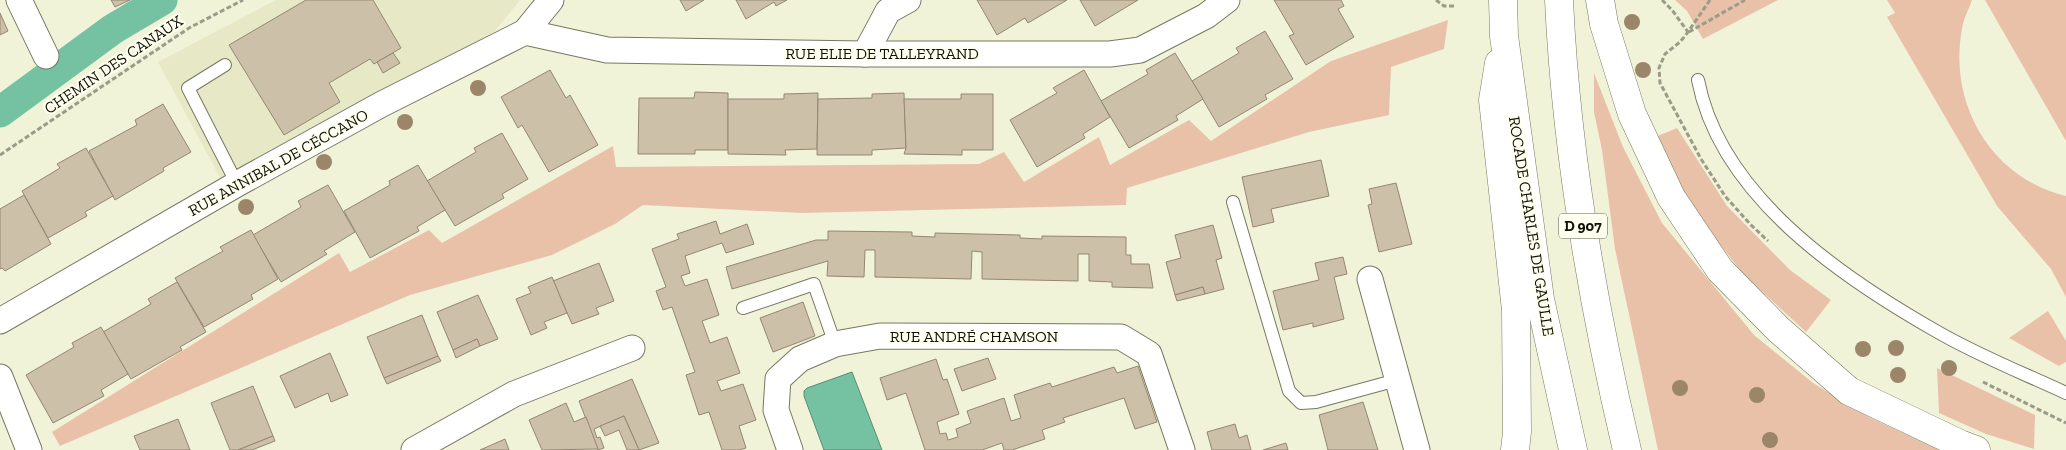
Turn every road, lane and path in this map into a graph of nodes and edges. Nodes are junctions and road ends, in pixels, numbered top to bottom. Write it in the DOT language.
graph roads {
  1 [pos="19,0"];
  2 [pos="243,0"];
  3 [pos="551,0"];
  4 [pos="908,0"];
  5 [pos="1227,0"];
  6 [pos="1436,0"];
  7 [pos="1503,0"];
  8 [pos="1559,0"];
  9 [pos="1600,0"];
  10 [pos="1662,0"];
  11 [pos="1710,0"];
  12 [pos="1745,0"];
  13 [pos="1456,6"];
  14 [pos="525,32"];
  15 [pos="1688,32"];
  16 [pos="1504,36"];
  17 [pos="865,54"];
  18 [pos="46,56"];
  19 [pos="225,66"];
  20 [pos="1698,80"];
  21 [pos="0,155"];
  22 [pos="237,184"];
  23 [pos="1233,202"];
  24 [pos="1370,278"];
  25 [pos="743,308"];
  26 [pos="0,321"];
  27 [pos="836,344"];
  28 [pos="632,348"];
  29 [pos="0,377"];
  30 [pos="1397,380"];
  31 [pos="2066,393"];
  32 [pos="29,450"];
  33 [pos="414,450"];
  34 [pos="790,450"];
  35 [pos="1182,450"];
  36 [pos="1417,450"];
  37 [pos="1514,450"];
  38 [pos="1573,450"];
  39 [pos="1627,450"];
  40 [pos="1976,450"];
  1 -- 18 [label="street"];
  2 -- 21 [label="path, CHEMIN DES CANAUX"];
  3 -- 14 [label="street, RUE ANNIBAL DE CÉCCANO"];
  4 -- 17 [label="street"];
  5 -- 17 [label="street, RUE ELIE DE TALLEYRAND"];
  6 -- 13 [label="path"];
  7 -- 16 [label="highway, ROCADE CHARLES DE GAULLE"];
  8 -- 39 [label="highway, D 907"];
  9 -- 40 [label="highway"];
  10 -- 15 [label="path"];
  11 -- 15 [label="path"];
  12 -- 15 [label="path"];
  14 -- 17 [label="street, RUE ELIE DE TALLEYRAND"];
  14 -- 22 [label="street, RUE ANNIBAL DE CÉCCANO"];
  16 -- 37 [label="highway"];
  16 -- 38 [label="highway, ROCADE CHARLES DE GAULLE"];
  19 -- 22 [label="lane"];
  20 -- 31 [label="lane"];
  22 -- 26 [label="street, RUE ANNIBAL DE CÉCCANO"];
  23 -- 30 [label="lane"];
  24 -- 30 [label="street"];
  25 -- 27 [label="lane"];
  27 -- 34 [label="street, RUE ANDRÉ CHAMSON"];
  27 -- 35 [label="street, RUE ANDRÉ CHAMSON"];
  28 -- 33 [label="street"];
  29 -- 32 [label="street"];
  30 -- 36 [label="street"];
}
